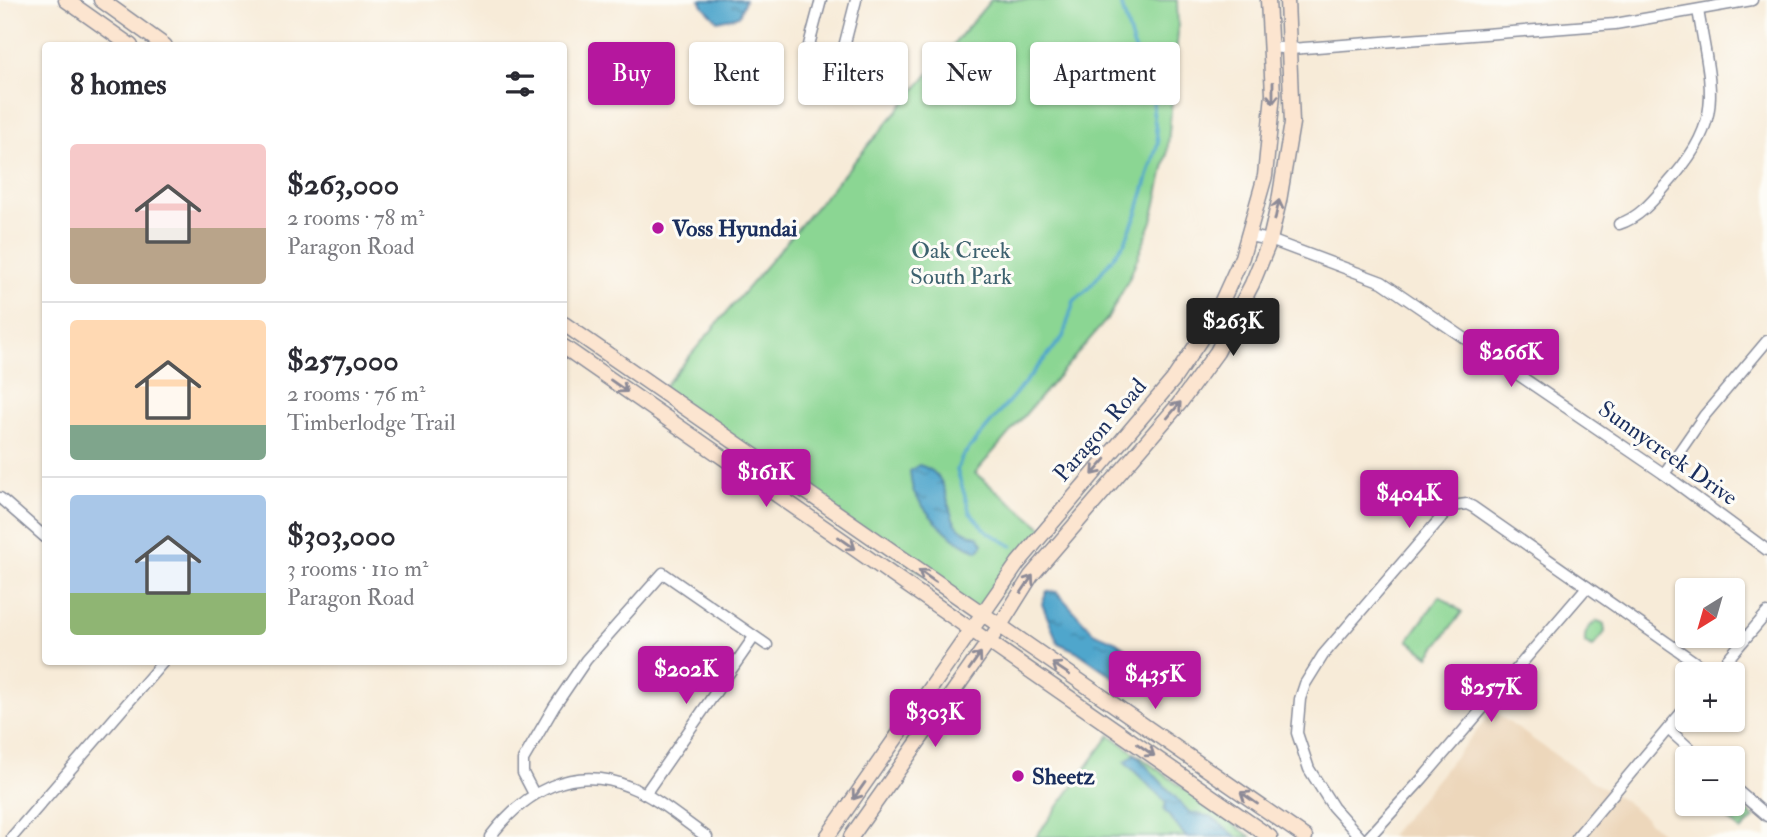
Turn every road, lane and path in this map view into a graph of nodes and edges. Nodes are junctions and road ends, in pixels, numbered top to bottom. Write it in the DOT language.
graph roads {
  1 [pos="66,0"];
  2 [pos="101,0"];
  3 [pos="821,0"];
  4 [pos="856,0"];
  5 [pos="1268,0"];
  6 [pos="1287,0"];
  7 [pos="1752,0"];
  8 [pos="1698,10"];
  9 [pos="125,42"];
  10 [pos="159,42"];
  11 [pos="1271,47"];
  12 [pos="1291,49"];
  13 [pos="1619,224"];
  14 [pos="1249,236"];
  15 [pos="1270,240"];
  16 [pos="567,326"];
  17 [pos="1767,341"];
  18 [pos="567,349"];
  19 [pos="1664,474"];
  20 [pos="787,479"];
  21 [pos="776,495"];
  22 [pos="0,498"];
  23 [pos="42,535"];
  24 [pos="1767,550"];
  25 [pos="1587,587"];
  26 [pos="1767,613"];
  27 [pos="983,615"];
  28 [pos="999,627"];
  29 [pos="972,630"];
  30 [pos="754,637"];
  31 [pos="989,641"];
  32 [pos="767,645"];
  33 [pos="1696,662"];
  34 [pos="1724,662"];
  35 [pos="160,665"];
  36 [pos="1675,721"];
  37 [pos="1668,730"];
  38 [pos="1686,746"];
  39 [pos="1187,755"];
  40 [pos="1176,771"];
  41 [pos="534,794"];
  42 [pos="645,794"];
  43 [pos="1745,797"];
  44 [pos="1767,816"];
  45 [pos="12,837"];
  46 [pos="490,837"];
  47 [pos="707,837"];
  48 [pos="827,837"];
  49 [pos="851,837"];
  50 [pos="1270,837"];
  51 [pos="1305,837"];
  52 [pos="1360,837"];
  53 [pos="1369,837"];
  54 [pos="1577,837"];
  1 -- 9 [label="main road"];
  2 -- 10 [label="main road"];
  3 -- 4 [label="street"];
  5 -- 11 [label="main road, Paragon Road"];
  6 -- 12 [label="main road, Paragon Road"];
  7 -- 8 [label="street"];
  8 -- 12 [label="street"];
  8 -- 13 [label="street"];
  11 -- 12 [label="street"];
  11 -- 14 [label="main road, Paragon Road, one-way"];
  15 -- 12 [label="main road, Paragon Road, one-way"];
  14 -- 15 [label="street, Sunnycreek Drive"];
  14 -- 27 [label="main road, Paragon Road, one-way"];
  15 -- 19 [label="street, Sunnycreek Drive"];
  28 -- 15 [label="main road, Paragon Road, one-way"];
  16 -- 20 [label="main road"];
  17 -- 19 [label="street"];
  18 -- 21 [label="main road, one-way"];
  19 -- 24 [label="street, Sunnycreek Drive"];
  20 -- 21 [label="main road"];
  27 -- 20 [label="main road, one-way"];
  21 -- 29 [label="main road, one-way"];
  22 -- 23 [label="street"];
  25 -- 33 [label="street"];
  25 -- 52 [label="street"];
  25 -- 53 [label="street"];
  26 -- 34 [label="street"];
  27 -- 28 [label="main road"];
  27 -- 29 [label="main road, Paragon Road"];
  28 -- 31 [label="main road, Paragon Road"];
  39 -- 28 [label="main road, one-way"];
  29 -- 31 [label="main road"];
  29 -- 48 [label="main road, Paragon Road, one-way"];
  30 -- 32 [label="street"];
  30 -- 41 [label="street"];
  30 -- 42 [label="street"];
  31 -- 40 [label="main road, one-way"];
  49 -- 31 [label="main road, Paragon Road, one-way"];
  35 -- 45 [label="street"];
  36 -- 37 [label="street"];
  37 -- 38 [label="street"];
  37 -- 54 [label="street"];
  39 -- 40 [label="main road"];
  51 -- 39 [label="main road, one-way"];
  40 -- 50 [label="main road"];
  41 -- 42 [label="street"];
  41 -- 46 [label="street"];
  42 -- 47 [label="street"];
  43 -- 44 [label="street"];
}
